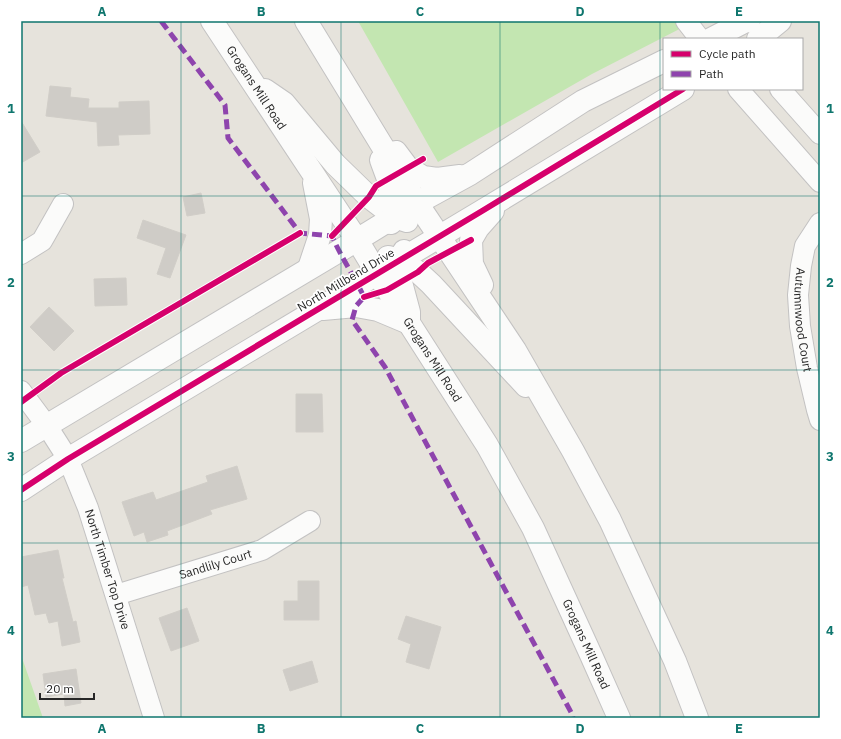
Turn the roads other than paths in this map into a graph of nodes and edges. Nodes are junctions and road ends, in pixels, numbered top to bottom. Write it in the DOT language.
graph roads {
  1 [pos="212,21"];
  2 [pos="306,21"];
  3 [pos="686,21"];
  4 [pos="780,21"];
  5 [pos="747,26"];
  6 [pos="699,38"];
  7 [pos="714,38"];
  8 [pos="759,38"];
  9 [pos="663,61"];
  10 [pos="251,80"];
  11 [pos="681,90"];
  12 [pos="739,90"];
  13 [pos="781,90"];
  14 [pos="366,120"];
  15 [pos="820,134"];
  16 [pos="312,172"];
  17 [pos="470,174"];
  18 [pos="820,182"];
  19 [pos="506,197"];
  20 [pos="62,204"];
  21 [pos="417,204"];
  22 [pos="395,217"];
  23 [pos="820,223"];
  24 [pos="418,225"];
  25 [pos="440,237"];
  26 [pos="357,240"];
  27 [pos="21,254"];
  28 [pos="400,260"];
  29 [pos="375,263"];
  30 [pos="309,268"];
  31 [pos="317,310"];
  32 [pos="409,323"];
  33 [pos="515,350"];
  34 [pos="21,391"];
  35 [pos="552,413"];
  36 [pos="820,420"];
  37 [pos="48,426"];
  38 [pos="21,441"];
  39 [pos="68,459"];
  40 [pos="21,490"];
  41 [pos="310,521"];
  42 [pos="116,595"];
  43 [pos="154,718"];
  44 [pos="618,718"];
  45 [pos="697,718"];
  1 -- 10 [label="main road, Grogans Mill Road"];
  2 -- 14 [label="main road"];
  3 -- 6 [label="street"];
  4 -- 8 [label="main road"];
  5 -- 7 [label="main road"];
  9 -- 17 [label="main road"];
  10 -- 16 [label="main road, Grogans Mill Road"];
  10 -- 22 [label="main road"];
  11 -- 19 [label="main road, North Millbend Drive"];
  12 -- 18 [label="street"];
  13 -- 15 [label="street"];
  14 -- 17 [label="main road"];
  14 -- 21 [label="main road"];
  14 -- 22 [label="main road"];
  16 -- 26 [label="main road, Grogans Mill Road"];
  16 -- 30 [label="main road"];
  17 -- 21 [label="main road"];
  19 -- 25 [label="main road, North Millbend Drive"];
  19 -- 33 [label="main road"];
  20 -- 27 [label="street"];
  21 -- 22 [label="main road"];
  21 -- 24 [label="main road"];
  21 -- 25 [label="main road"];
  22 -- 24 [label="main road"];
  22 -- 26 [label="main road"];
  22 -- 29 [label="main road"];
  23 -- 36 [label="street, Autumnwood Court"];
  24 -- 25 [label="main road"];
  24 -- 28 [label="main road"];
  25 -- 28 [label="main road, North Millbend Drive"];
  25 -- 33 [label="main road"];
  26 -- 29 [label="main road, Grogans Mill Road"];
  26 -- 30 [label="main road"];
  28 -- 29 [label="main road"];
  28 -- 32 [label="main road"];
  28 -- 35 [label="main road"];
  29 -- 31 [label="main road, North Millbend Drive"];
  29 -- 32 [label="main road, Grogans Mill Road"];
  30 -- 37 [label="main road"];
  31 -- 32 [label="main road"];
  31 -- 39 [label="main road, North Millbend Drive"];
  32 -- 44 [label="main road, Grogans Mill Road"];
  33 -- 35 [label="main road"];
  34 -- 37 [label="street, North Timber Top Drive"];
  35 -- 45 [label="main road"];
  37 -- 38 [label="main road"];
  37 -- 39 [label="street, North Timber Top Drive"];
  39 -- 40 [label="main road, North Millbend Drive"];
  39 -- 42 [label="street, North Timber Top Drive"];
  41 -- 42 [label="street, Sandlily Court"];
  42 -- 43 [label="street, North Timber Top Drive"];
}
